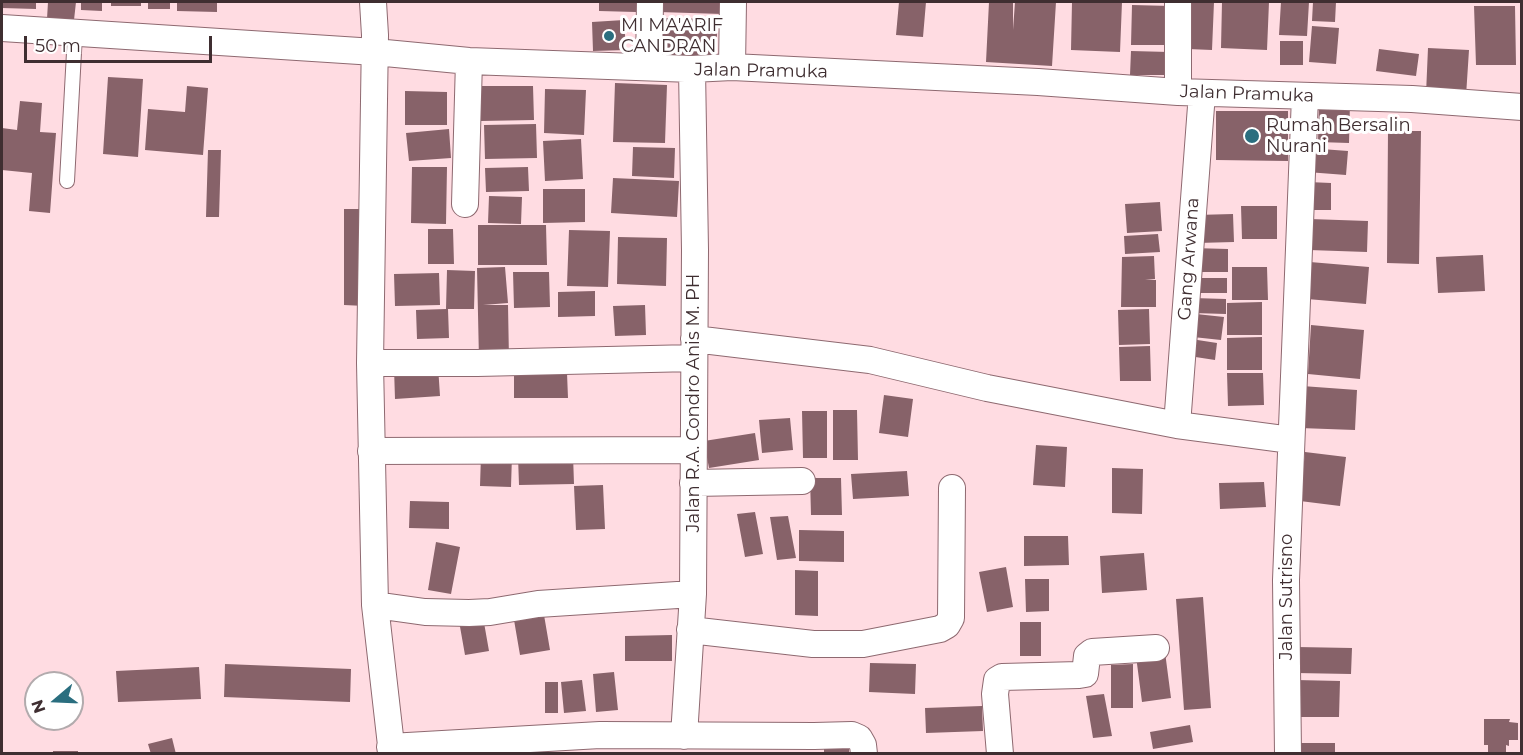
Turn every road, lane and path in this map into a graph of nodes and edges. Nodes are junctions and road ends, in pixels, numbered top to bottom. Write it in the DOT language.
graph roads {
  1 [pos="373,2"];
  2 [pos="650,2"];
  3 [pos="733,2"];
  4 [pos="1178,2"];
  5 [pos="2,28"];
  6 [pos="75,34"];
  7 [pos="375,52"];
  8 [pos="469,61"];
  9 [pos="649,67"];
  10 [pos="732,67"];
  11 [pos="692,69"];
  12 [pos="1190,92"];
  13 [pos="1305,96"];
  14 [pos="1521,107"];
  15 [pos="67,181"];
  16 [pos="465,204"];
  17 [pos="694,348"];
  18 [pos="370,363"];
  19 [pos="1177,425"];
  20 [pos="1291,440"];
  21 [pos="693,450"];
  22 [pos="371,451"];
  23 [pos="802,481"];
  24 [pos="693,483"];
  25 [pos="952,488"];
  26 [pos="693,594"];
  27 [pos="375,605"];
  28 [pos="690,630"];
  29 [pos="1156,648"];
  30 [pos="684,736"];
  31 [pos="601,744"];
  32 [pos="391,750"];
  33 [pos="864,753"];
  34 [pos="1000,753"];
  35 [pos="1288,753"];
  1 -- 7 [label="street"];
  2 -- 9 [label="street"];
  3 -- 10 [label="street"];
  4 -- 12 [label="street, Gang Arwana"];
  5 -- 6 [label="street, Jalan Pramuka"];
  6 -- 7 [label="street, Jalan Pramuka"];
  6 -- 15 [label="lane"];
  7 -- 8 [label="street, Jalan Pramuka"];
  7 -- 18 [label="street"];
  8 -- 9 [label="street, Jalan Pramuka"];
  8 -- 16 [label="street"];
  9 -- 11 [label="street, Jalan Pramuka"];
  10 -- 11 [label="street, Jalan Pramuka"];
  10 -- 12 [label="street, Jalan Pramuka"];
  11 -- 17 [label="street, Jalan R.A. Condro Anis M. PH"];
  12 -- 13 [label="street, Jalan Pramuka"];
  12 -- 19 [label="street, Gang Arwana"];
  13 -- 14 [label="street, Jalan Pramuka"];
  13 -- 20 [label="street, Jalan Sutrisno"];
  17 -- 18 [label="street"];
  17 -- 19 [label="street"];
  17 -- 21 [label="street, Jalan R.A. Condro Anis M. PH"];
  18 -- 22 [label="street"];
  19 -- 20 [label="street"];
  20 -- 35 [label="street, Jalan Sutrisno"];
  21 -- 22 [label="street"];
  21 -- 24 [label="street, Jalan R.A. Condro Anis M. PH"];
  22 -- 27 [label="street"];
  23 -- 24 [label="street"];
  24 -- 26 [label="street, Jalan R.A. Condro Anis M. PH"];
  25 -- 28 [label="street"];
  26 -- 27 [label="street"];
  26 -- 28 [label="street, Jalan R.A. Condro Anis M. PH"];
  27 -- 32 [label="street"];
  28 -- 30 [label="street, Jalan R.A. Condro Anis M. PH"];
  29 -- 34 [label="street"];
  30 -- 31 [label="street"];
  30 -- 33 [label="street"];
  31 -- 32 [label="street"];
}
